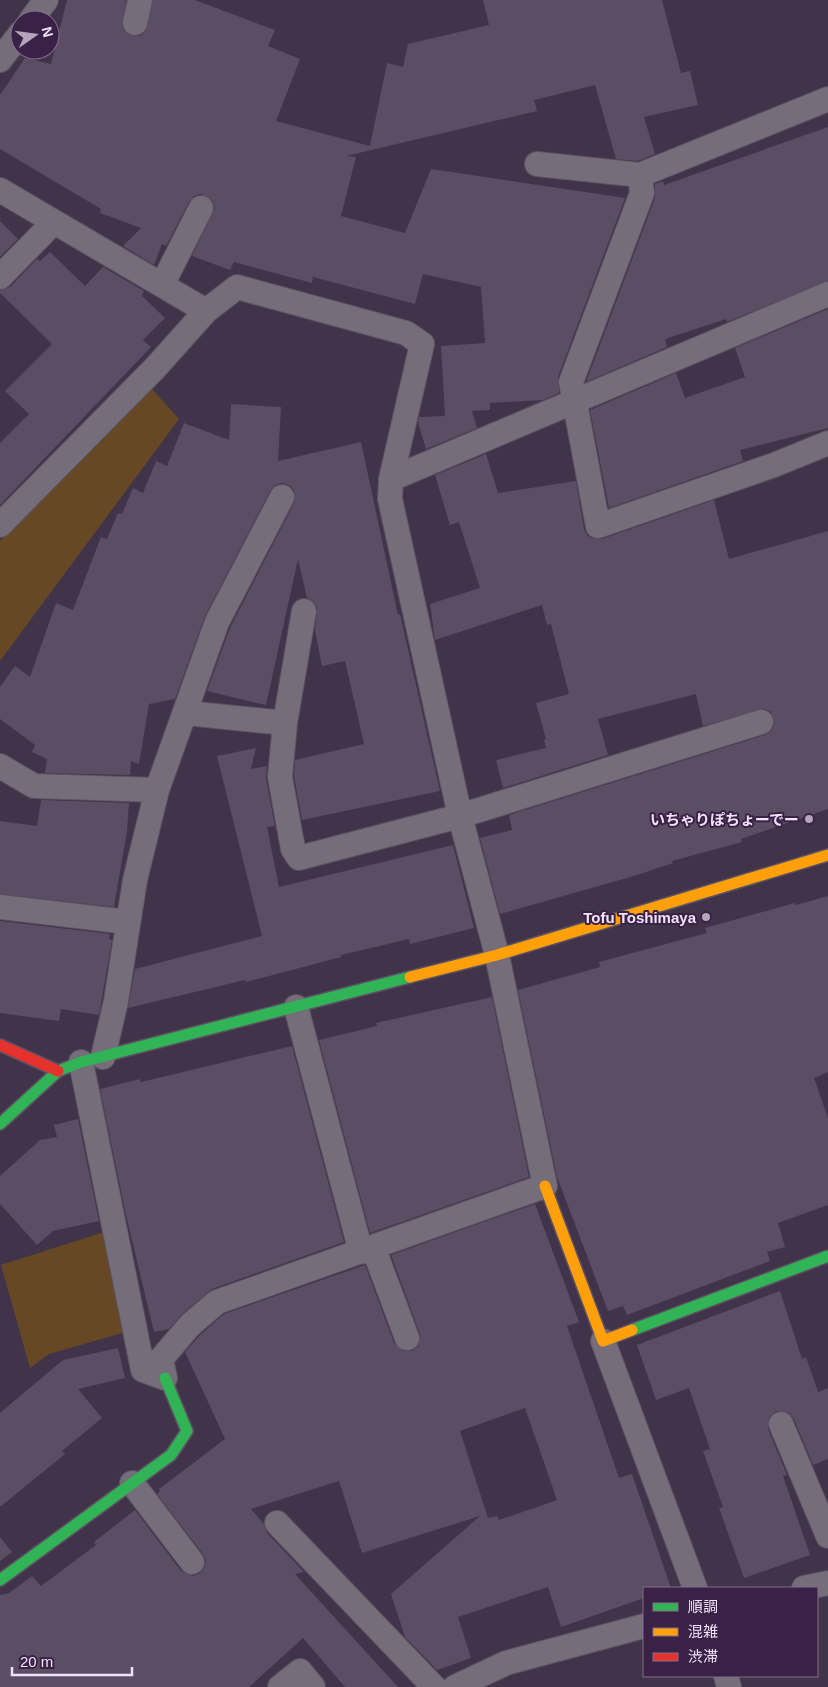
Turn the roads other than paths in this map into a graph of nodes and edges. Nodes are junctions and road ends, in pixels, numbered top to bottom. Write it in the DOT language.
graph roads {
  1 [pos="140,0"];
  2 [pos="135,23"];
  3 [pos="10,47"];
  4 [pos="0,60"];
  5 [pos="828,99"];
  6 [pos="537,164"];
  7 [pos="640,175"];
  8 [pos="0,190"];
  9 [pos="201,208"];
  10 [pos="53,223"];
  11 [pos="0,277"];
  12 [pos="162,285"];
  13 [pos="828,294"];
  14 [pos="206,311"];
  15 [pos="573,401"];
  16 [pos="828,443"];
  17 [pos="391,479"];
  18 [pos="282,497"];
  19 [pos="0,525"];
  20 [pos="304,611"];
  21 [pos="186,713"];
  22 [pos="761,722"];
  23 [pos="285,723"];
  24 [pos="0,766"];
  25 [pos="157,790"];
  26 [pos="460,816"];
  27 [pos="828,854"];
  28 [pos="0,907"];
  29 [pos="128,922"];
  30 [pos="498,954"];
  31 [pos="296,1008"];
  32 [pos="0,1045"];
  33 [pos="92,1060"];
  34 [pos="58,1071"];
  35 [pos="0,1124"];
  36 [pos="545,1186"];
  37 [pos="367,1249"];
  38 [pos="828,1256"];
  39 [pos="407,1338"];
  40 [pos="603,1341"];
  41 [pos="165,1378"];
  42 [pos="781,1424"];
  43 [pos="132,1483"];
  44 [pos="277,1523"];
  45 [pos="828,1536"];
  46 [pos="192,1562"];
  47 [pos="0,1580"];
  48 [pos="828,1583"];
  49 [pos="695,1587"];
  50 [pos="809,1587"];
  51 [pos="643,1626"];
  52 [pos="280,1687"];
  53 [pos="313,1687"];
  54 [pos="434,1687"];
  55 [pos="455,1687"];
  1 -- 2 [label="lane"];
  3 -- 4 [label="lane"];
  5 -- 7 [label="lane"];
  6 -- 7 [label="lane"];
  7 -- 15 [label="lane"];
  8 -- 10 [label="lane"];
  9 -- 12 [label="lane"];
  10 -- 11 [label="lane"];
  10 -- 12 [label="lane"];
  12 -- 14 [label="lane"];
  13 -- 15 [label="lane"];
  14 -- 17 [label="lane"];
  14 -- 19 [label="lane"];
  15 -- 16 [label="lane"];
  15 -- 17 [label="lane"];
  17 -- 26 [label="lane"];
  18 -- 21 [label="lane"];
  20 -- 23 [label="lane"];
  21 -- 23 [label="lane"];
  21 -- 25 [label="lane"];
  22 -- 26 [label="lane"];
  23 -- 26 [label="lane"];
  24 -- 25 [label="lane"];
  25 -- 29 [label="lane"];
  26 -- 30 [label="lane"];
  27 -- 30 [label="street"];
  28 -- 29 [label="lane"];
  29 -- 33 [label="lane"];
  30 -- 31 [label="street"];
  30 -- 36 [label="lane"];
  31 -- 33 [label="street"];
  31 -- 37 [label="lane"];
  32 -- 34 [label="street"];
  33 -- 34 [label="street"];
  33 -- 41 [label="lane"];
  34 -- 35 [label="street"];
  36 -- 37 [label="lane"];
  36 -- 40 [label="street"];
  37 -- 39 [label="lane"];
  37 -- 41 [label="lane"];
  38 -- 40 [label="street"];
  40 -- 49 [label="lane"];
  41 -- 43 [label="street"];
  42 -- 45 [label="lane"];
  43 -- 46 [label="lane"];
  43 -- 47 [label="street"];
  44 -- 54 [label="lane"];
  48 -- 50 [label="lane"];
  51 -- 55 [label="lane"];
  52 -- 53 [label="lane"];
}
